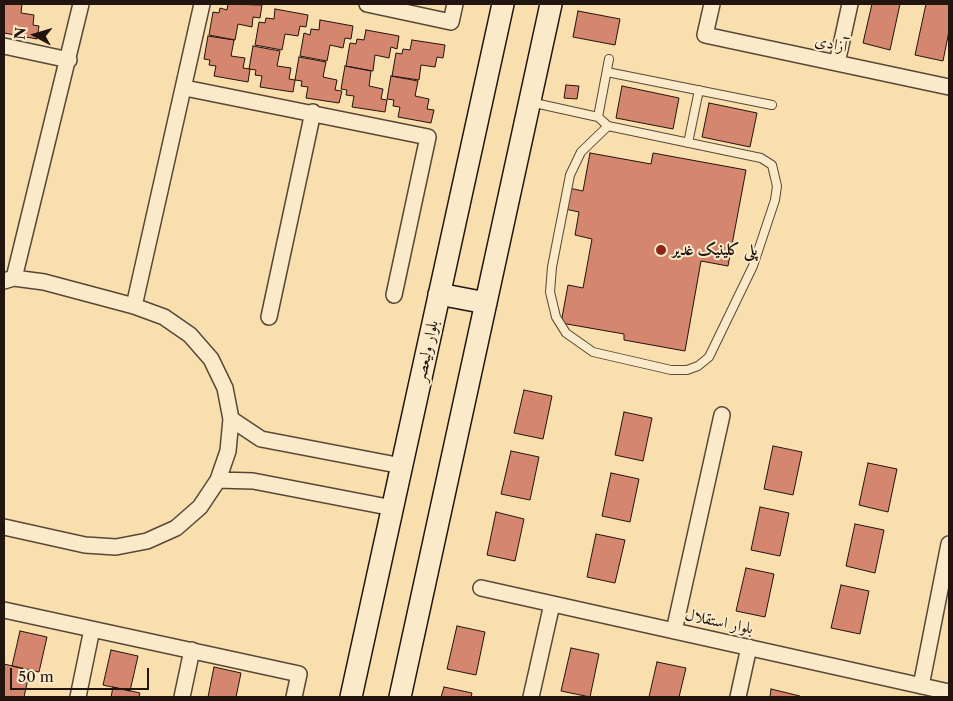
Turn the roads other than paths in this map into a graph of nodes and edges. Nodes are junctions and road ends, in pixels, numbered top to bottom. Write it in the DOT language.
graph roads {
  1 [pos="81,4"];
  2 [pos="202,4"];
  3 [pos="367,4"];
  4 [pos="455,4"];
  5 [pos="503,4"];
  6 [pos="551,4"];
  7 [pos="712,4"];
  8 [pos="850,4"];
  9 [pos="4,46"];
  10 [pos="609,59"];
  11 [pos="69,60"];
  12 [pos="837,63"];
  13 [pos="607,72"];
  14 [pos="949,87"];
  15 [pos="185,88"];
  16 [pos="699,90"];
  17 [pos="530,102"];
  18 [pos="772,105"];
  19 [pos="313,112"];
  20 [pos="598,117"];
  21 [pos="608,126"];
  22 [pos="688,143"];
  23 [pos="9,279"];
  24 [pos="440,294"];
  25 [pos="394,295"];
  26 [pos="486,303"];
  27 [pos="134,306"];
  28 [pos="269,317"];
  29 [pos="722,415"];
  30 [pos="231,419"];
  31 [pos="402,466"];
  32 [pos="218,480"];
  33 [pos="393,508"];
  34 [pos="4,527"];
  35 [pos="949,544"];
  36 [pos="481,588"];
  37 [pos="552,604"];
  38 [pos="4,610"];
  39 [pos="92,629"];
  40 [pos="674,631"];
  41 [pos="749,647"];
  42 [pos="192,650"];
  43 [pos="920,686"];
  44 [pos="949,692"];
  45 [pos="78,697"];
  46 [pos="182,697"];
  47 [pos="294,697"];
  48 [pos="351,697"];
  49 [pos="400,697"];
  50 [pos="531,697"];
  51 [pos="738,697"];
  1 -- 11 [label="street"];
  2 -- 15 [label="street"];
  3 -- 4 [label="street"];
  5 -- 24 [label="street, بلوار ولیعصر"];
  6 -- 17 [label="street"];
  7 -- 12 [label="street, آزادی"];
  8 -- 12 [label="street"];
  9 -- 11 [label="street"];
  10 -- 13 [label="lane"];
  11 -- 23 [label="street"];
  12 -- 14 [label="street, آزادی"];
  13 -- 16 [label="lane"];
  13 -- 20 [label="lane"];
  15 -- 19 [label="street"];
  15 -- 27 [label="street"];
  16 -- 18 [label="lane"];
  16 -- 22 [label="lane"];
  17 -- 20 [label="lane"];
  17 -- 26 [label="street"];
  19 -- 25 [label="street"];
  19 -- 28 [label="street"];
  20 -- 21 [label="lane"];
  21 -- 22 [label="lane"];
  21 -- 22 [label="lane"];
  23 -- 27 [label="street"];
  24 -- 26 [label="street"];
  24 -- 31 [label="street, بلوار ولیعصر"];
  26 -- 49 [label="street"];
  27 -- 30 [label="street"];
  29 -- 40 [label="street"];
  30 -- 31 [label="street"];
  30 -- 32 [label="street"];
  31 -- 33 [label="street, بلوار ولیعصر"];
  32 -- 33 [label="street"];
  32 -- 34 [label="street"];
  33 -- 48 [label="street, بلوار ولیعصر"];
  35 -- 43 [label="street"];
  36 -- 37 [label="street, بلوار استقلال"];
  37 -- 40 [label="street, بلوار استقلال"];
  37 -- 50 [label="street"];
  38 -- 39 [label="street"];
  39 -- 42 [label="street"];
  39 -- 45 [label="street"];
  40 -- 41 [label="street, بلوار استقلال"];
  41 -- 43 [label="street, بلوار استقلال"];
  41 -- 51 [label="street"];
  42 -- 46 [label="street"];
  42 -- 47 [label="street"];
  43 -- 44 [label="street, بلوار استقلال"];
}
